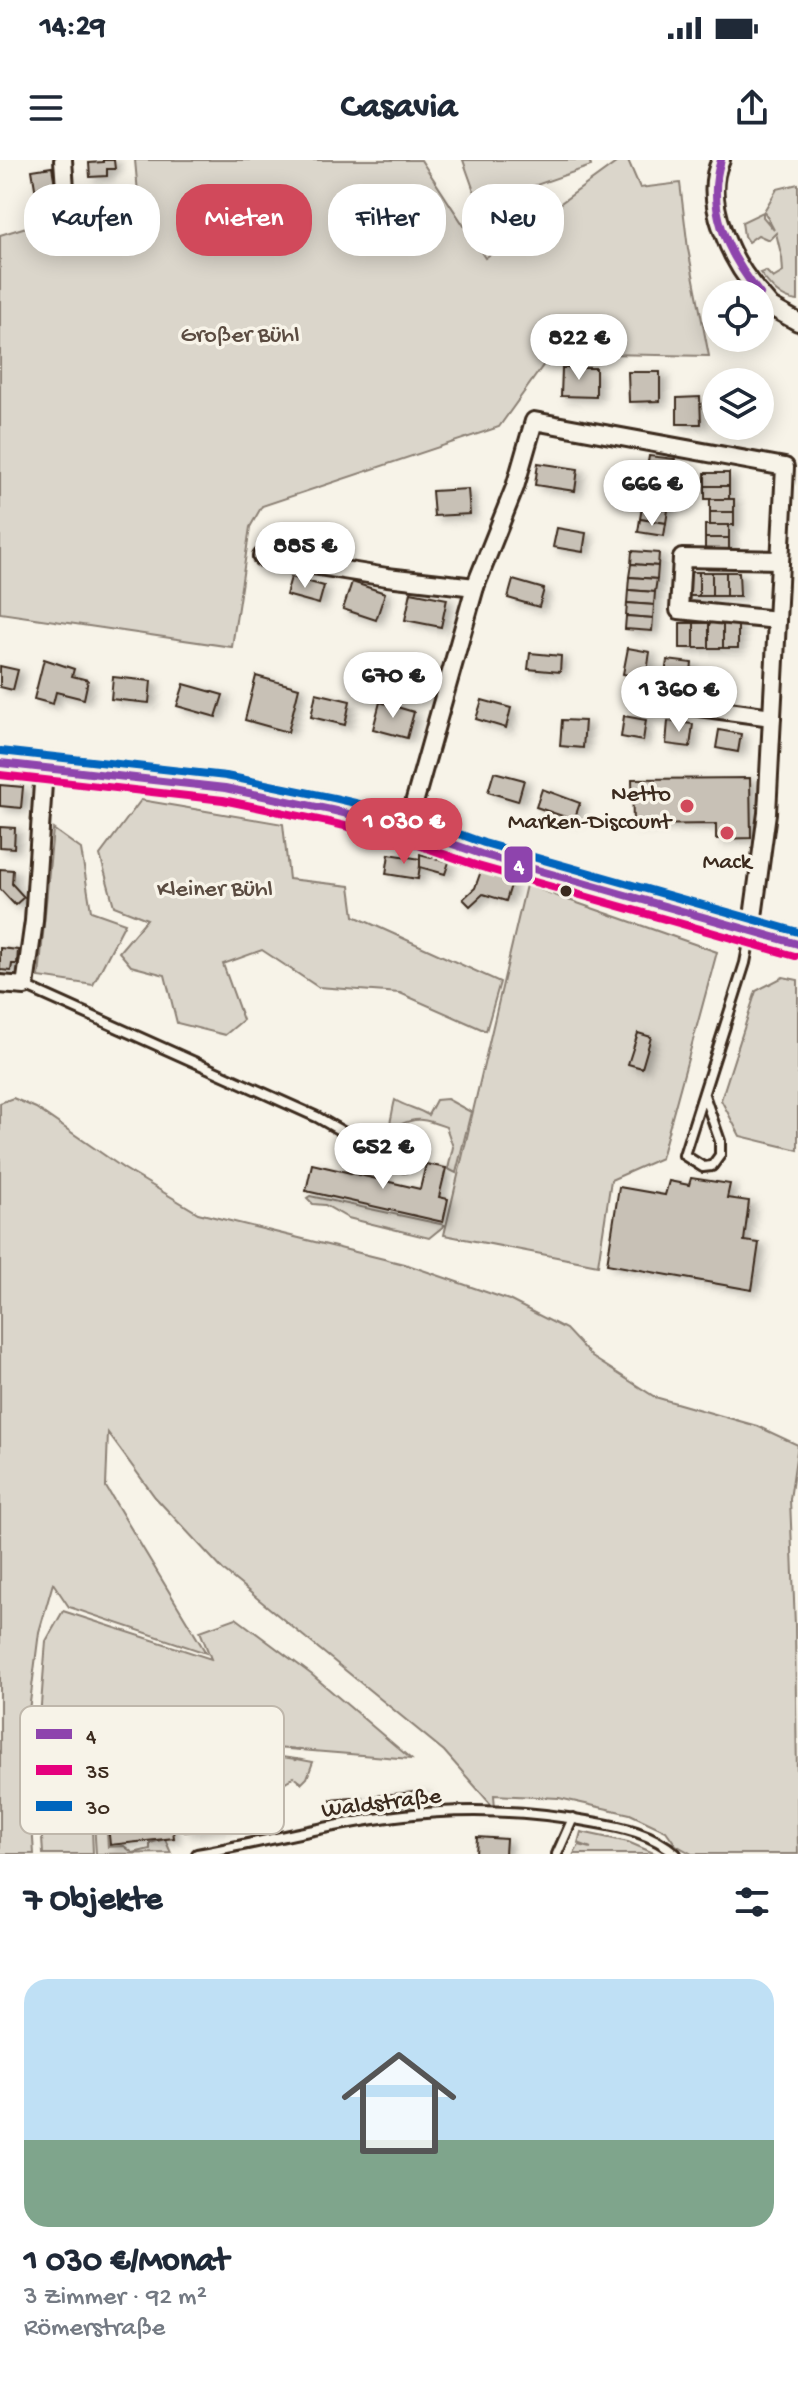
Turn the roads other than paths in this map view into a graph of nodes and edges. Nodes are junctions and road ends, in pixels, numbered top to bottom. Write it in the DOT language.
graph roads {
  1 [pos="63,160"];
  2 [pos="721,160"];
  3 [pos="65,184"];
  4 [pos="750,280"];
  5 [pos="774,309"];
  6 [pos="798,322"];
  7 [pos="262,557"];
  8 [pos="780,560"];
  9 [pos="475,587"];
  10 [pos="777,620"];
  11 [pos="662,702"];
  12 [pos="772,717"];
  13 [pos="0,763"];
  14 [pos="44,768"];
  15 [pos="407,828"];
  16 [pos="751,932"];
  17 [pos="798,944"];
  18 [pos="0,984"];
  19 [pos="25,986"];
  20 [pos="704,1095"];
  21 [pos="404,1167"];
  22 [pos="573,1818"];
  23 [pos="197,1854"];
  24 [pos="557,1854"];
  25 [pos="676,1854"];
  1 -- 3 [label="street"];
  2 -- 4 [label="street"];
  5 -- 6 [label="street"];
  7 -- 9 [label="street"];
  8 -- 9 [label="street"];
  8 -- 10 [label="street"];
  8 -- 10 [label="street"];
  9 -- 15 [label="street"];
  10 -- 12 [label="street"];
  11 -- 12 [label="street"];
  12 -- 16 [label="street"];
  13 -- 14 [label="street"];
  14 -- 15 [label="street"];
  14 -- 19 [label="street"];
  15 -- 16 [label="street"];
  16 -- 17 [label="street"];
  16 -- 20 [label="lane"];
  18 -- 19 [label="street"];
  19 -- 21 [label="lane"];
  20 -- 20 [label="lane"];
  22 -- 23 [label="lane, Waldstraße"];
  22 -- 24 [label="lane"];
  22 -- 25 [label="lane, Waldstraße"];
}
